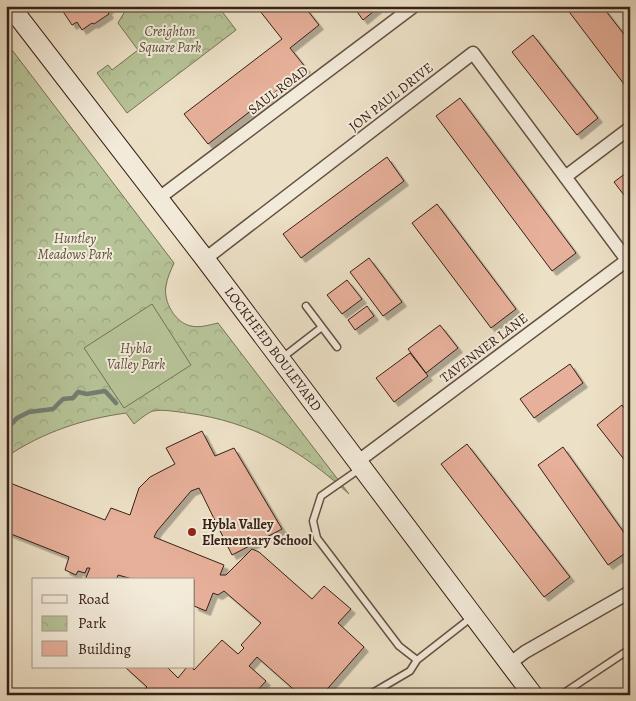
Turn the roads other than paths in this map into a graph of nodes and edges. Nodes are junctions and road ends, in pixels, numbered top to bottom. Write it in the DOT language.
graph roads {
  1 [pos="10,6"];
  2 [pos="414,6"];
  3 [pos="630,128"];
  4 [pos="565,177"];
  5 [pos="159,198"];
  6 [pos="205,259"];
  7 [pos="628,259"];
  8 [pos="306,306"];
  9 [pos="322,327"];
  10 [pos="337,347"];
  11 [pos="280,360"];
  12 [pos="359,465"];
  13 [pos="630,592"];
  14 [pos="473,616"];
  15 [pos="630,649"];
  16 [pos="417,660"];
  17 [pos="509,664"];
  18 [pos="369,695"];
  19 [pos="533,695"];
  20 [pos="561,695"];
  1 -- 5 [label="street, LOCKHEED BOULEVARD"];
  2 -- 5 [label="street, SAUL ROAD"];
  3 -- 4 [label="street"];
  4 -- 6 [label="street, JON PAUL DRIVE"];
  4 -- 7 [label="street, JON PAUL DRIVE"];
  5 -- 6 [label="street, LOCKHEED BOULEVARD"];
  6 -- 11 [label="street, LOCKHEED BOULEVARD"];
  7 -- 12 [label="street, TAVENNER LANE"];
  8 -- 9 [label="lane"];
  9 -- 10 [label="lane"];
  9 -- 11 [label="lane"];
  11 -- 12 [label="street, LOCKHEED BOULEVARD"];
  12 -- 14 [label="street, LOCKHEED BOULEVARD"];
  12 -- 16 [label="lane"];
  13 -- 17 [label="street"];
  14 -- 16 [label="lane"];
  14 -- 17 [label="street, LOCKHEED BOULEVARD"];
  15 -- 20 [label="lane"];
  16 -- 18 [label="lane"];
  17 -- 19 [label="street, LOCKHEED BOULEVARD"];
}
